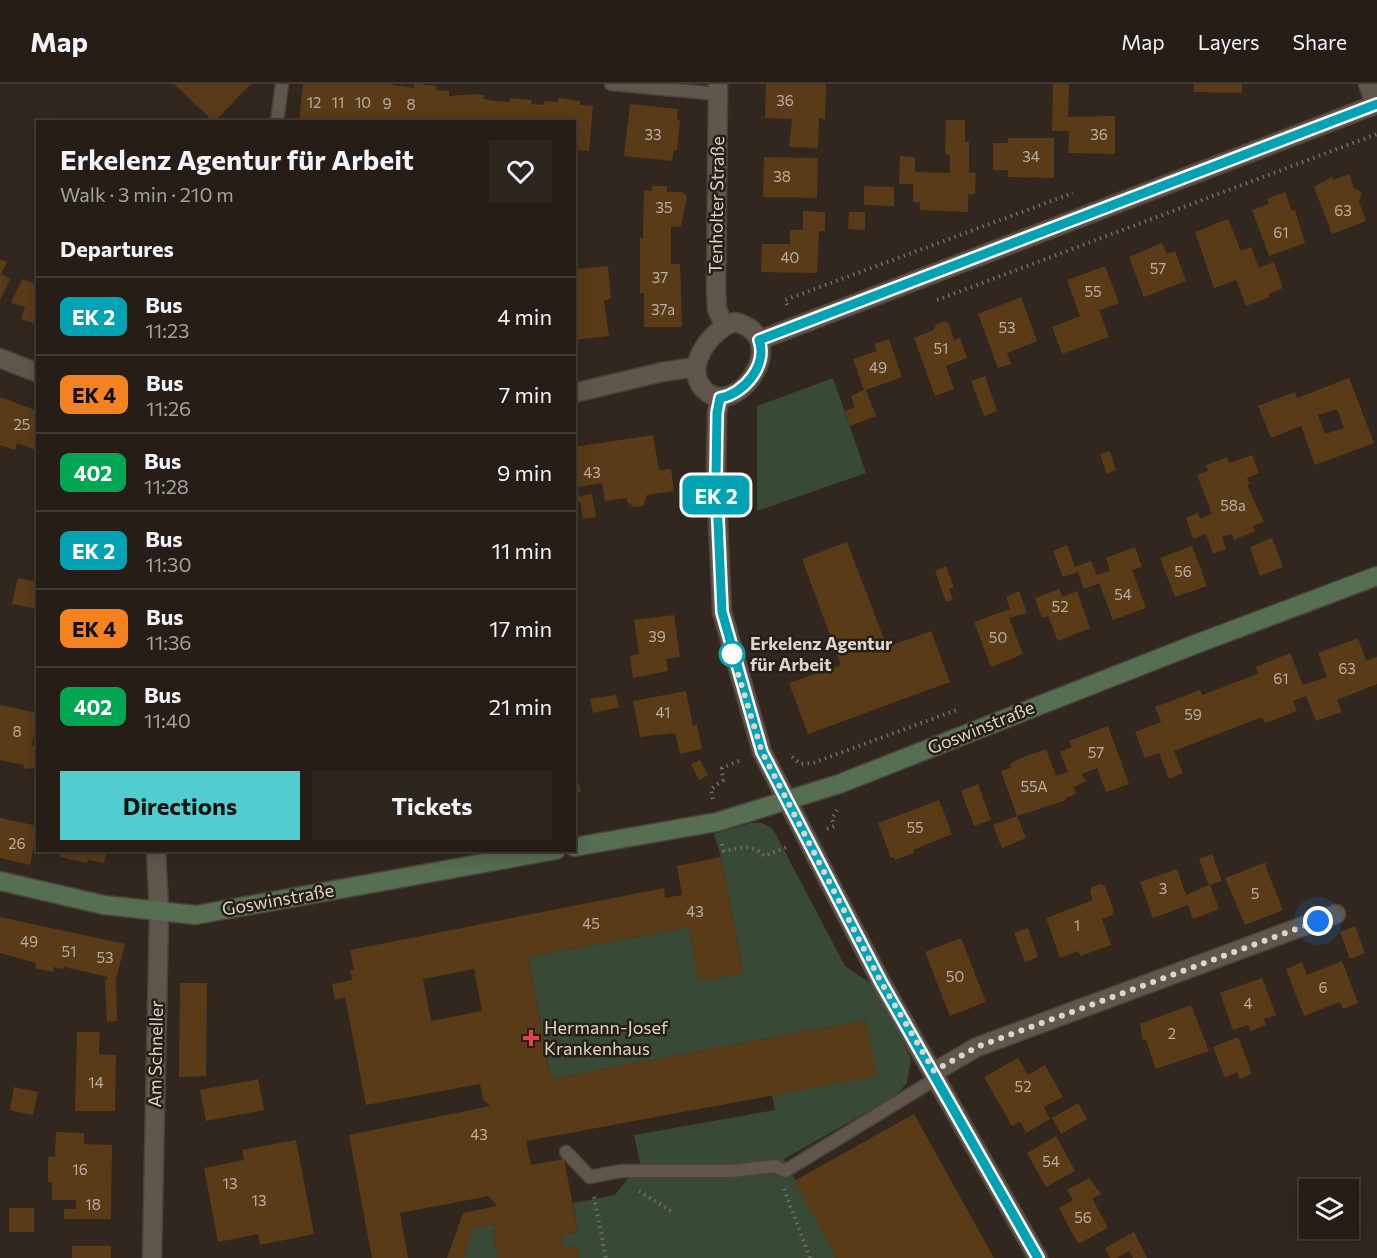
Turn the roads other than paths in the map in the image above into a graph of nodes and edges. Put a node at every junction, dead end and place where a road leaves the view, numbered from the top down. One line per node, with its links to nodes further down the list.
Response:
1 (282, 84): 6 (lane)
2 (611, 84): 4 (lane)
3 (1368, 84): 5 (street)
4 (718, 89): 7 (street, Tenholter Straße)
5 (1376, 104): 8 (street)
6 (277, 120)
7 (724, 325): 8 (street); 10 (street)
8 (759, 340): 13 (street)
9 (0, 358): 11 (street)
10 (696, 368): 12 (street); 13 (street)
11 (36, 372)
12 (576, 393)
13 (720, 398): 15 (street)
14 (1377, 576): 15 (main road, Goswinstraße)
15 (788, 801): 16 (main road, Goswinstraße); 22 (street)
16 (576, 847)
17 (156, 852): 20 (street, Am Schneller)
18 (545, 852): 20 (main road, Goswinstraße)
19 (0, 881): 20 (main road, Goswinstraße)
20 (159, 912): 24 (street, Am Schneller)
21 (1336, 914): 22 (street)
22 (936, 1075): 23 (lane); 25 (street)
23 (566, 1152)
24 (152, 1258)
25 (1038, 1258)

